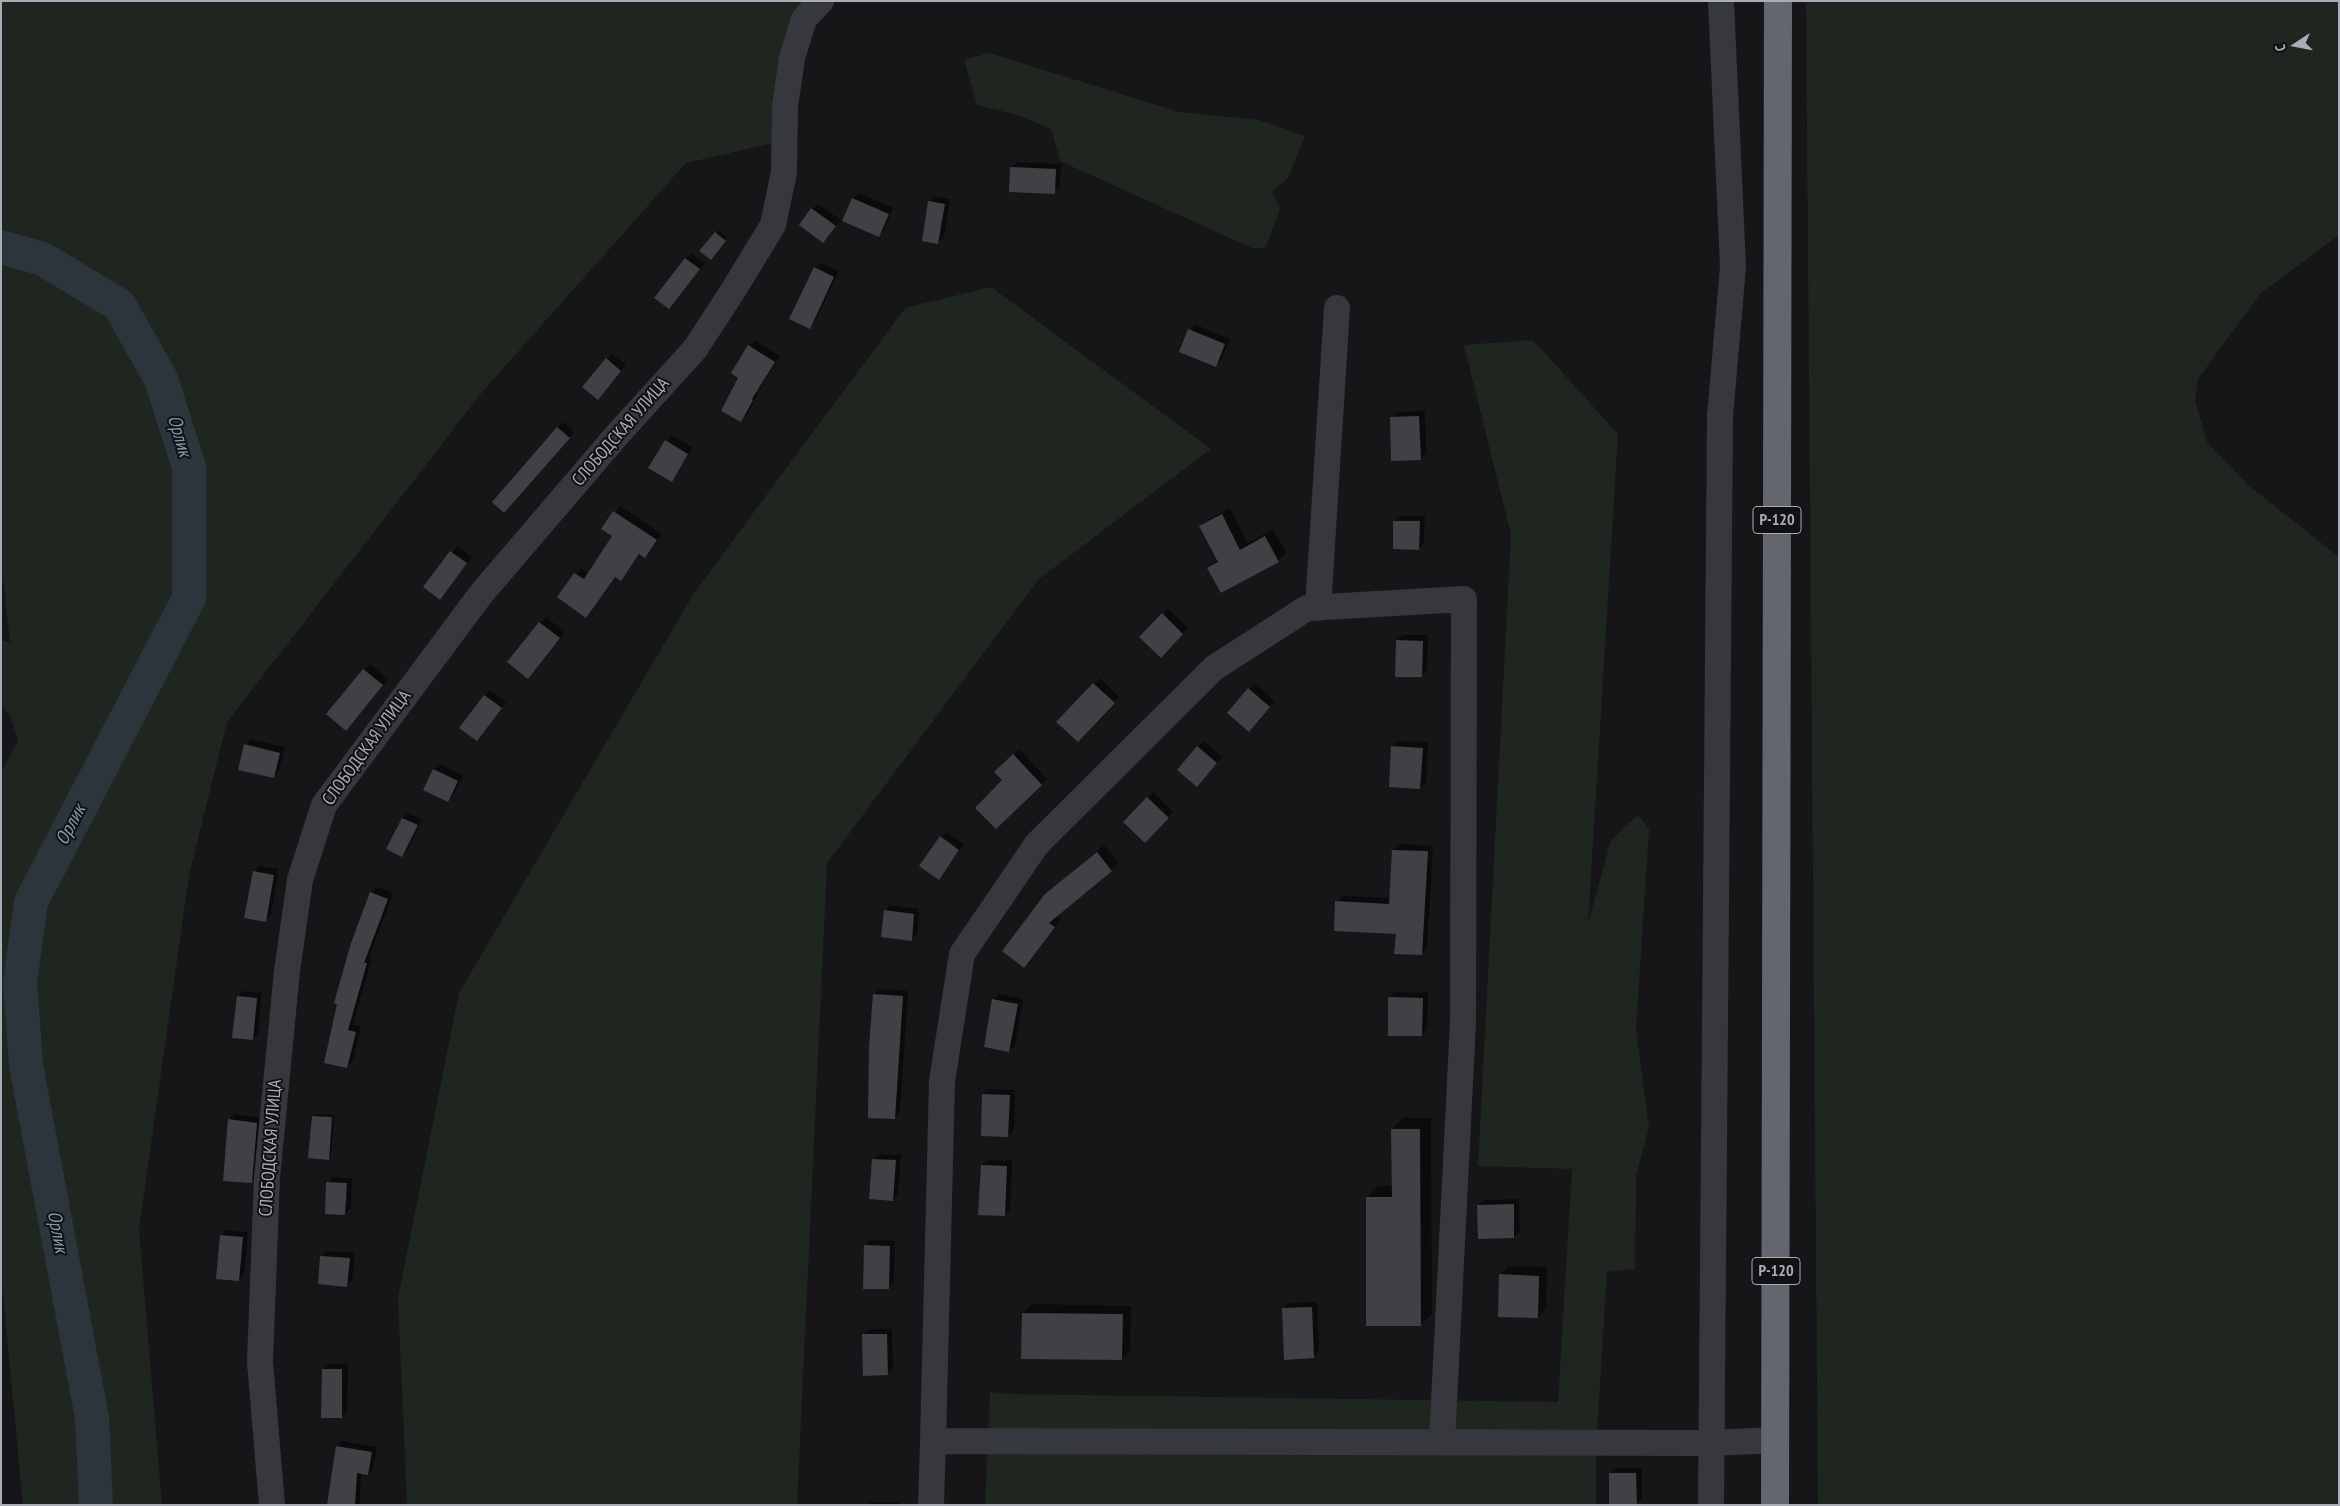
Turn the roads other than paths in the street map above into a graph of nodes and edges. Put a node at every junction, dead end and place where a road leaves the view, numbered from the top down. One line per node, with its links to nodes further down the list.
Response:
1 (821, 1): 10 (street, СЛОБОДСКАЯ УЛИЦА)
2 (1721, 1): 9 (street)
3 (1778, 1): 6 (highway, Р-120)
4 (1337, 308): 5 (street)
5 (1318, 608): 7 (street); 8 (street)
6 (1776, 1440): 9 (street); 13 (highway, Р-120)
7 (933, 1441): 8 (street); 11 (street)
8 (1442, 1442): 9 (street)
9 (1711, 1443): 12 (street)
10 (272, 1505)
11 (931, 1505)
12 (1711, 1505)
13 (1775, 1505)

